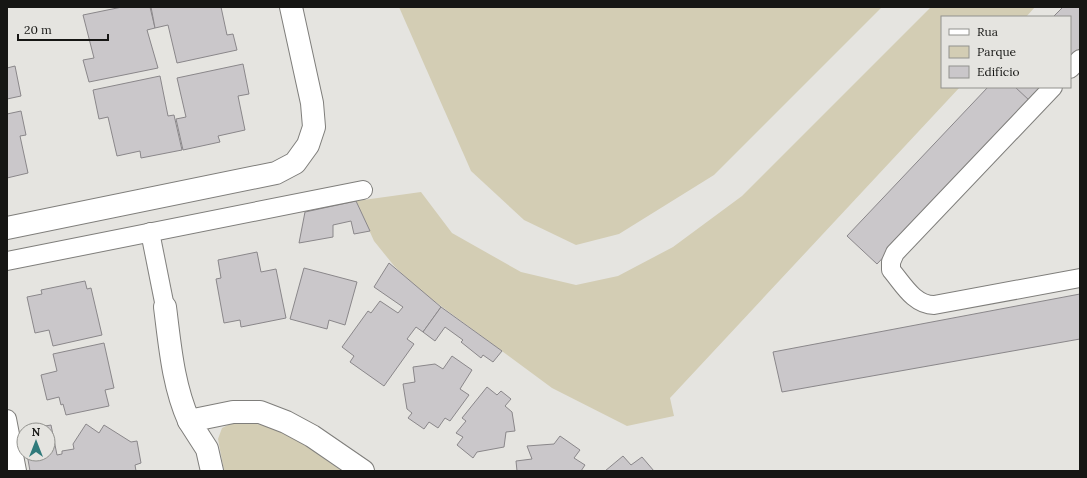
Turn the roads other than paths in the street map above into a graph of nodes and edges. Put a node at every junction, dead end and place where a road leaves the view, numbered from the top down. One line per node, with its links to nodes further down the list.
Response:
1 (291, 7): 6 (street)
2 (1080, 59): 3 (lane)
3 (1071, 68)
4 (1052, 88): 9 (lane)
5 (363, 190): 7 (lane)
6 (7, 228)
7 (150, 232): 8 (lane); 10 (lane)
8 (7, 261)
9 (1080, 278)
10 (165, 307): 12 (street)
11 (7, 419): 13 (lane)
12 (189, 421): 14 (street); 15 (street)
13 (17, 471)
14 (212, 471)
15 (363, 471)

